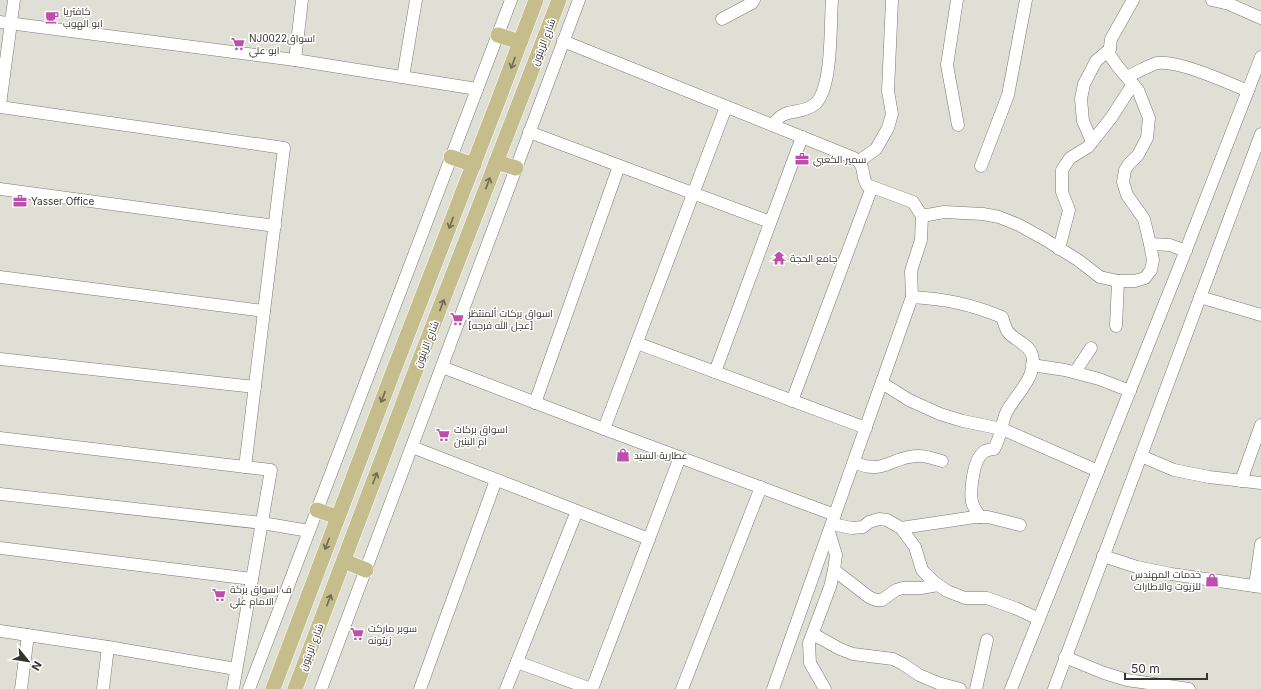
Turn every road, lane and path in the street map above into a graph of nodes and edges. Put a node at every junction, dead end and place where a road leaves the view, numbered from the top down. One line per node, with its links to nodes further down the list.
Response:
1 (14, 0): 17 (street)
2 (302, 0): 23 (street)
3 (416, 0): 24 (street)
4 (511, 0): 18 (street)
5 (536, 0): 20 (main road, شارع الزيتون)
6 (559, 0): 38 (main road, شارع الزيتون)
7 (579, 0): 19 (street)
8 (754, 0): 16 (street)
9 (832, 0): 30 (street)
10 (892, 0): 37 (street)
11 (957, 0): 31 (street)
12 (1026, 0): 41 (street)
13 (1133, 0): 21 (street)
14 (1212, 0): 15 (street)
15 (1261, 18)
16 (722, 19)
17 (6, 22): 23 (street); 28 (street)
18 (498, 35): 20 (main road); 26 (street)
19 (563, 41): 29 (street); 32 (street)
20 (520, 42): 39 (main road, شارع الزيتون, one-way to 39)
21 (1110, 49): 25 (street); 35 (street)
22 (1261, 56): 27 (street)
23 (295, 60): 24 (street)
24 (403, 77): 26 (street)
25 (1130, 81): 27 (street); 35 (street); 49 (street)
26 (477, 89): 36 (street)
27 (1248, 91): 51 (street)
28 (0, 106): 48 (street)
29 (726, 107): 30 (street); 45 (street)
30 (772, 125): 34 (street)
31 (958, 125)
32 (530, 132): 40 (street); 42 (street)
33 (1261, 134): 55 (street)
34 (802, 137): 37 (street); 47 (street)
35 (1092, 142): 50 (street)
36 (451, 157): 39 (main road); 92 (street)
37 (860, 161): 43 (street)
38 (496, 162): 42 (main road); 60 (main road, شارع الزيتون, one-way to 38)
39 (474, 165): 58 (main road, شارع الزيتون, one-way to 58)
40 (619, 166): 45 (street); 74 (street)
41 (981, 166)
42 (516, 168): 65 (street)
43 (872, 187): 46 (street); 73 (street)
44 (0, 189): 48 (street)
45 (693, 194): 47 (street); 61 (street)
46 (922, 216): 50 (street); 54 (street)
47 (770, 222): 67 (street)
48 (275, 226): 56 (street)
49 (1150, 244): 51 (street); 53 (street)
50 (1059, 248): 53 (street)
51 (1186, 251): 72 (street)
52 (0, 277): 56 (street)
53 (1118, 281): 59 (street)
54 (912, 297): 64 (street); 70 (street)
55 (1200, 297): 57 (street); 81 (street)
56 (264, 311): 71 (street)
57 (1261, 315)
58 (411, 326): 60 (main road); 66 (main road, شارع الزيتون)
59 (1116, 326)
60 (431, 334): 69 (main road, شارع الزيتون)
61 (637, 343): 67 (street); 77 (street)
62 (1092, 348): 68 (street)
63 (0, 359): 71 (street)
64 (1032, 365): 68 (street); 78 (street)
65 (442, 367): 74 (street); 80 (street)
66 (393, 372): 69 (main road); 95 (main road, شارع الزيتون, one-way to 95)
67 (715, 372): 73 (street)
68 (1075, 372): 72 (street)
69 (413, 377): 105 (main road, شارع الزيتون, one-way to 69)
70 (882, 383): 76 (street); 78 (street)
71 (255, 387): 85 (street)
72 (1130, 390): 86 (street)
73 (792, 401): 76 (street)
74 (535, 403): 77 (street)
75 (1261, 425): 88 (street)
76 (866, 428): 84 (street)
77 (604, 429): 82 (street)
78 (1002, 429): 86 (street); 94 (street)
79 (0, 438): 85 (street)
80 (412, 447): 87 (street); 106 (street)
81 (1140, 456): 88 (street); 104 (street)
82 (680, 457): 90 (street); 101 (street)
83 (942, 461): 84 (street)
84 (854, 462): 97 (street)
85 (245, 467): 96 (street)
86 (1098, 471): 111 (street)
87 (496, 480): 93 (street); 128 (street)
88 (1241, 481): 89 (street)
89 (1261, 484)
90 (761, 487): 97 (street); 131 (street)
91 (0, 494): 96 (street)
92 (317, 510): 95 (main road); 100 (street)
93 (576, 511): 101 (street); 118 (street)
94 (980, 517): 98 (street); 99 (street)
95 (337, 518): 126 (main road, شارع الزيتون, one-way to 126)
96 (262, 523): 100 (street); 108 (street)
97 (832, 524): 99 (street); 107 (street); 132 (street)
98 (1020, 525)
99 (901, 528): 109 (street)
100 (309, 531): 125 (street)
101 (649, 539): 130 (street)
102 (1261, 544): 110 (street)
103 (0, 548): 108 (street)
104 (1103, 556): 110 (street); 117 (street)
105 (344, 561): 106 (main road); 127 (main road, شارع الزيتون, one-way to 105)
106 (366, 570): 121 (street)
107 (834, 570): 109 (street); 113 (street)
108 (252, 579): 119 (street)
109 (938, 585): 111 (street)
110 (1258, 587)
111 (1039, 619): 136 (street)
112 (0, 631): 114 (street)
113 (813, 634): 133 (street); 134 (street)
114 (28, 635): 116 (street); 122 (street)
115 (987, 640): 135 (street)
116 (108, 647): 119 (street); 123 (street)
117 (1065, 657): 120 (street); 137 (street)
118 (517, 662): 129 (street); 130 (street)
119 (236, 669): 124 (street)
120 (1158, 687): 138 (street)
121 (323, 688)
122 (21, 689)
123 (103, 689)
124 (233, 689)
125 (249, 689)
126 (273, 689)
127 (295, 689)
128 (420, 689)
129 (506, 689)
130 (591, 689)
131 (682, 689)
132 (773, 689)
133 (824, 689)
134 (960, 689)
135 (976, 689)
136 (1011, 689)
137 (1054, 689)
138 (1189, 689)

